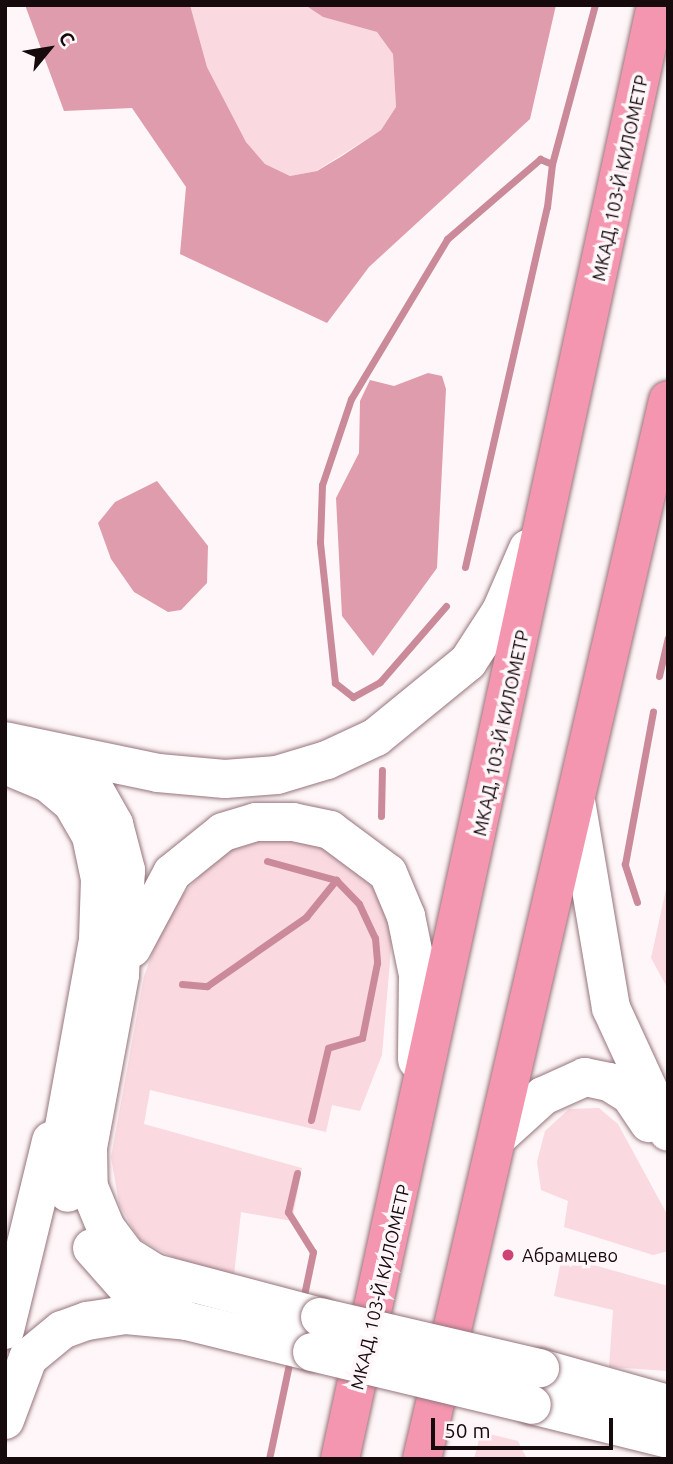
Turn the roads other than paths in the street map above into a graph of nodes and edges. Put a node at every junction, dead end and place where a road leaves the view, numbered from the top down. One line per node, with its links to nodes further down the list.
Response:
1 (656, 5): 2 (highway, МКАД, 103-Й КИЛОМЕТР)
2 (581, 365): 4 (main road); 10 (highway, МКАД, 103-Й КИЛОМЕТР)
3 (668, 400): 5 (highway)
4 (14, 751): 6 (main road)
5 (576, 801): 7 (main road); 8 (highway)
6 (104, 982): 10 (main road); 11 (main road); 12 (main road); 13 (main road)
7 (668, 1132)
8 (498, 1137): 9 (main road); 16 (highway)
9 (668, 1158)
10 (385, 1270): 17 (highway, МКАД, 103-Й КИЛОМЕТР)
11 (187, 1321): 13 (main road); 15 (main road)
12 (5, 1330)
13 (316, 1334): 14 (main road, bridge); 14 (main road, bridge)
14 (658, 1415)
15 (5, 1420)
16 (424, 1453)
17 (340, 1459)

